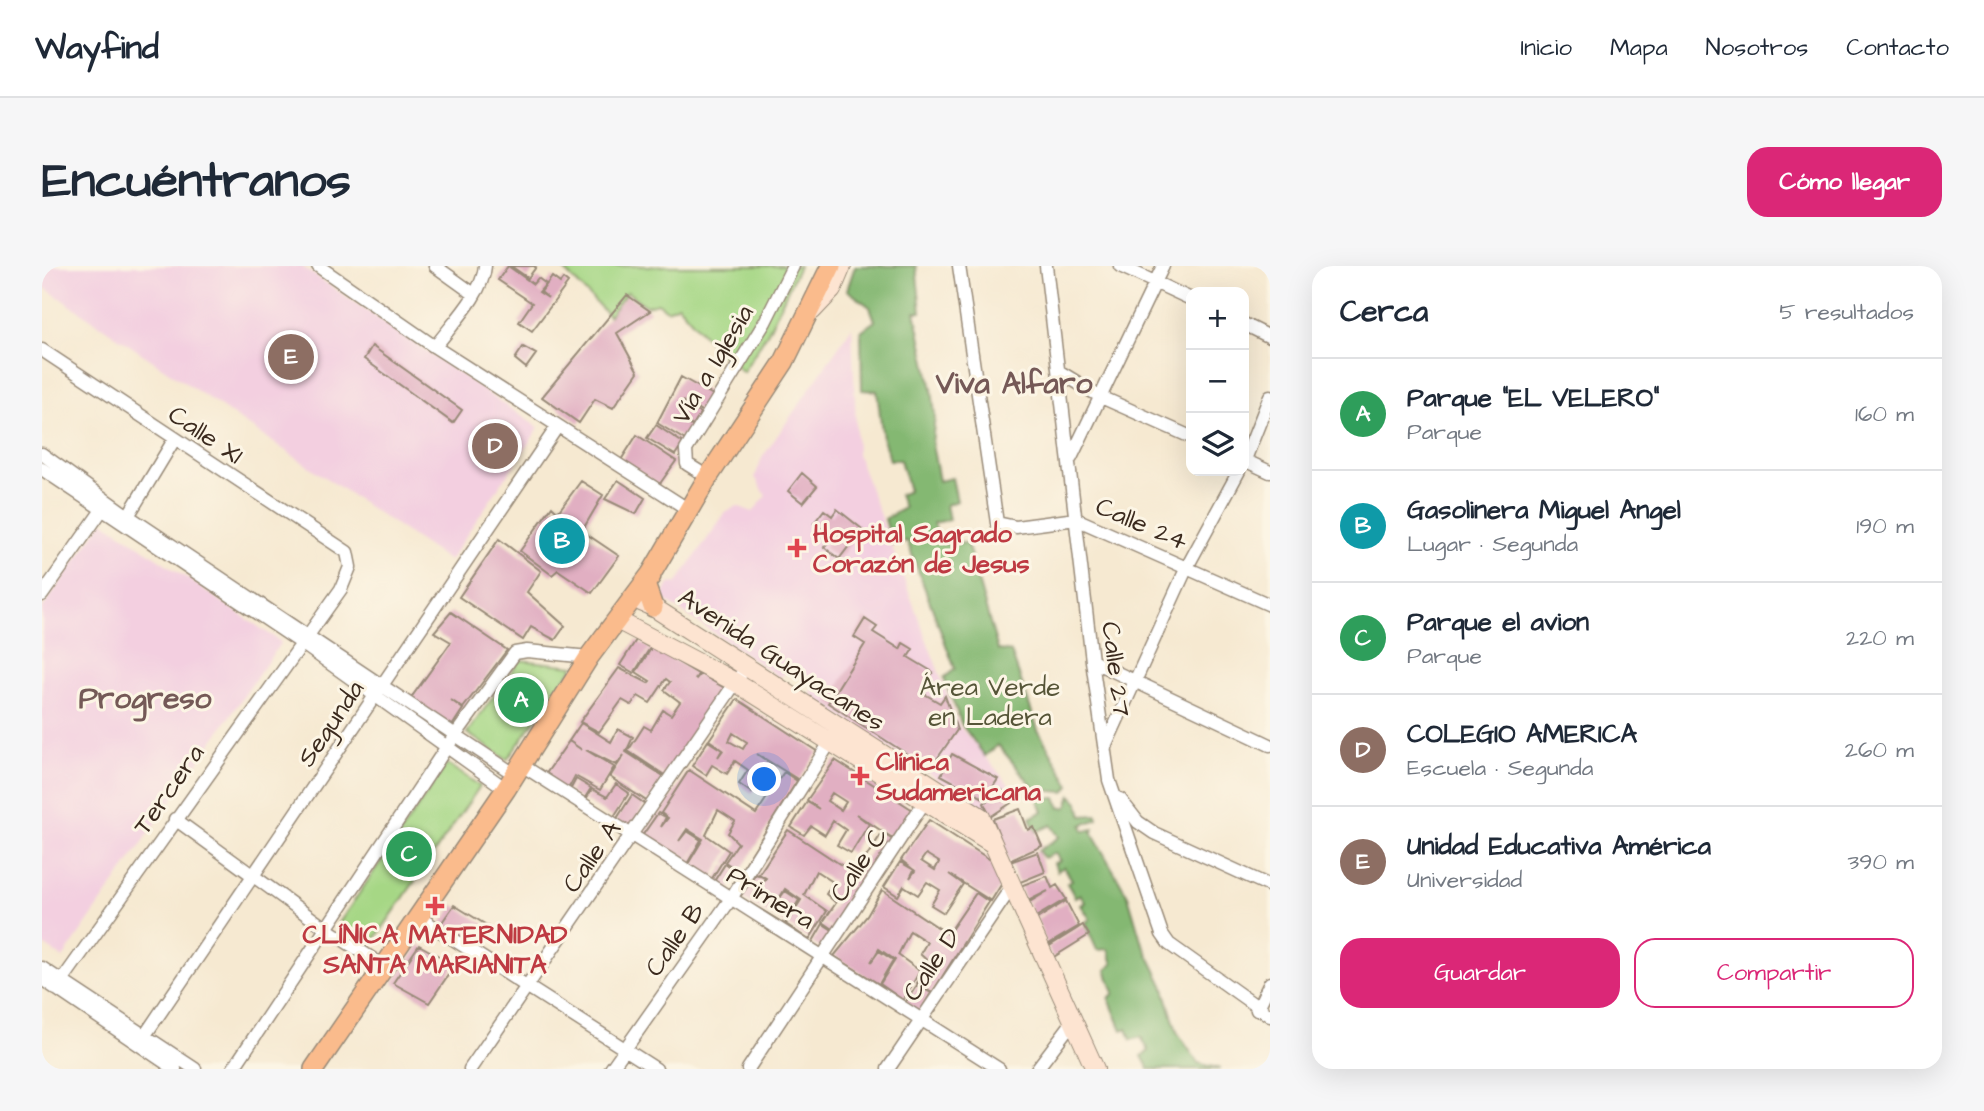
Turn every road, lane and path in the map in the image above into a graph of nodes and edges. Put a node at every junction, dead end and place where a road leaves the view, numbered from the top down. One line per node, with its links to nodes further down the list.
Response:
1 (318, 266): 18 (street)
2 (435, 266): 13 (street)
3 (485, 266): 13 (street)
4 (793, 266): 33 (street, Vía a Iglesia)
5 (821, 266): 15 (street)
6 (831, 266): 15 (main road)
7 (842, 266): 15 (street)
8 (958, 266): 37 (street, Calle 24)
9 (1046, 266): 20 (street, Calle 27)
10 (1120, 266): 12 (street)
11 (1163, 266): 12 (street)
12 (1156, 283): 14 (street); 22 (street)
13 (474, 294): 18 (street)
14 (1186, 297)
15 (812, 307): 33 (main road)
16 (1249, 326): 17 (street)
17 (1270, 337)
18 (435, 347): 23 (street)
19 (42, 350): 25 (street, Calle X1)
20 (1060, 372): 22 (street); 28 (street, Calle 27)
21 (1270, 396): 26 (street)
22 (1101, 397): 24 (street); 28 (street)
23 (557, 427): 35 (street); 52 (street, Segunda)
24 (1186, 435)
25 (174, 439): 36 (street); 38 (street, Calle X1)
26 (1249, 448)
27 (42, 454): 34 (street)
28 (1070, 460): 37 (street, Calle 27)
29 (1249, 463): 31 (street)
30 (42, 469): 34 (street)
31 (1270, 472)
32 (1236, 476): 39 (street)
33 (708, 477): 35 (main road)
34 (105, 506): 36 (street); 41 (street); 46 (street)
35 (690, 510): 40 (main road)
36 (128, 516): 46 (street)
37 (1076, 519): 39 (street, Calle 24); 48 (street, Calle 27)
38 (347, 552): 46 (street, Tercera)
39 (1187, 566): 43 (street, Calle 24); 50 (street)
40 (652, 574): 42 (main road); 44 (main road)
41 (42, 595)
42 (633, 599): 44 (street, Avenida Guayacanes); 45 (main road)
43 (1270, 605)
44 (653, 607): 49 (street, Avenida Guayacanes)
45 (617, 620): 47 (main road); 51 (street, Avenida Guayacanes)
46 (303, 639): 52 (street); 61 (street, Tercera)
47 (589, 657): 54 (street); 58 (main road)
48 (1092, 661): 50 (street); 57 (street, Calle 27)
49 (746, 666): 51 (street, Calle A); 53 (street, Avenida Guayacanes)
50 (1133, 679): 55 (street); 57 (street)
51 (736, 682): 53 (street, Avenida Guayacanes); 62 (street, Calle A)
52 (379, 691): 54 (street); 56 (street); 63 (street, Segunda)
53 (835, 734): 60 (street, Avenida Guayacanes); 66 (street, Calle B)
54 (455, 735): 56 (street); 58 (street)
55 (1270, 745)
56 (446, 748): 58 (street); 68 (street)
57 (1104, 750): 59 (street, Calle 27)
58 (513, 776): 62 (street, Primera); 67 (main road)
59 (1109, 780): 65 (street); 76 (street, Calle 27)
60 (930, 794): 64 (street, Avenida Guayacanes); 69 (street, Calle C)
61 (175, 819): 63 (street); 74 (street, Tercera)
62 (632, 837): 66 (street, Primera); 75 (street, Calle A)
63 (256, 875): 68 (street); 80 (street, Segunda)
64 (1013, 886): 78 (street, Calle D); 79 (street, Avenida Guayacanes)
65 (1270, 886)
66 (730, 900): 69 (street, Primera); 81 (street, Calle B)
67 (417, 916): 70 (main road); 75 (street)
68 (325, 928): 70 (street); 85 (street)
69 (825, 956): 78 (street, Primera); 89 (street, Calle C)
70 (385, 967): 82 (main road)
71 (42, 968): 74 (street)
72 (42, 979): 74 (street)
73 (1270, 984): 76 (street)
74 (59, 985): 80 (street)
75 (526, 987): 81 (street); 86 (street, Calle A)
76 (1257, 1010): 77 (street, Calle 27)
77 (1270, 1016)
78 (922, 1018): 90 (street, Calle D); 91 (street, Primera)
79 (1074, 1020): 92 (street); 93 (street, Avenida Guayacanes)
80 (142, 1041): 83 (street); 84 (street)
81 (624, 1050): 87 (street, Calle B); 88 (street)
82 (317, 1068)
83 (176, 1069)
84 (195, 1069)
85 (233, 1069)
86 (470, 1069)
87 (611, 1069)
88 (656, 1069)
89 (748, 1069)
90 (888, 1069)
91 (999, 1069)
92 (1037, 1069)
93 (1095, 1069)

